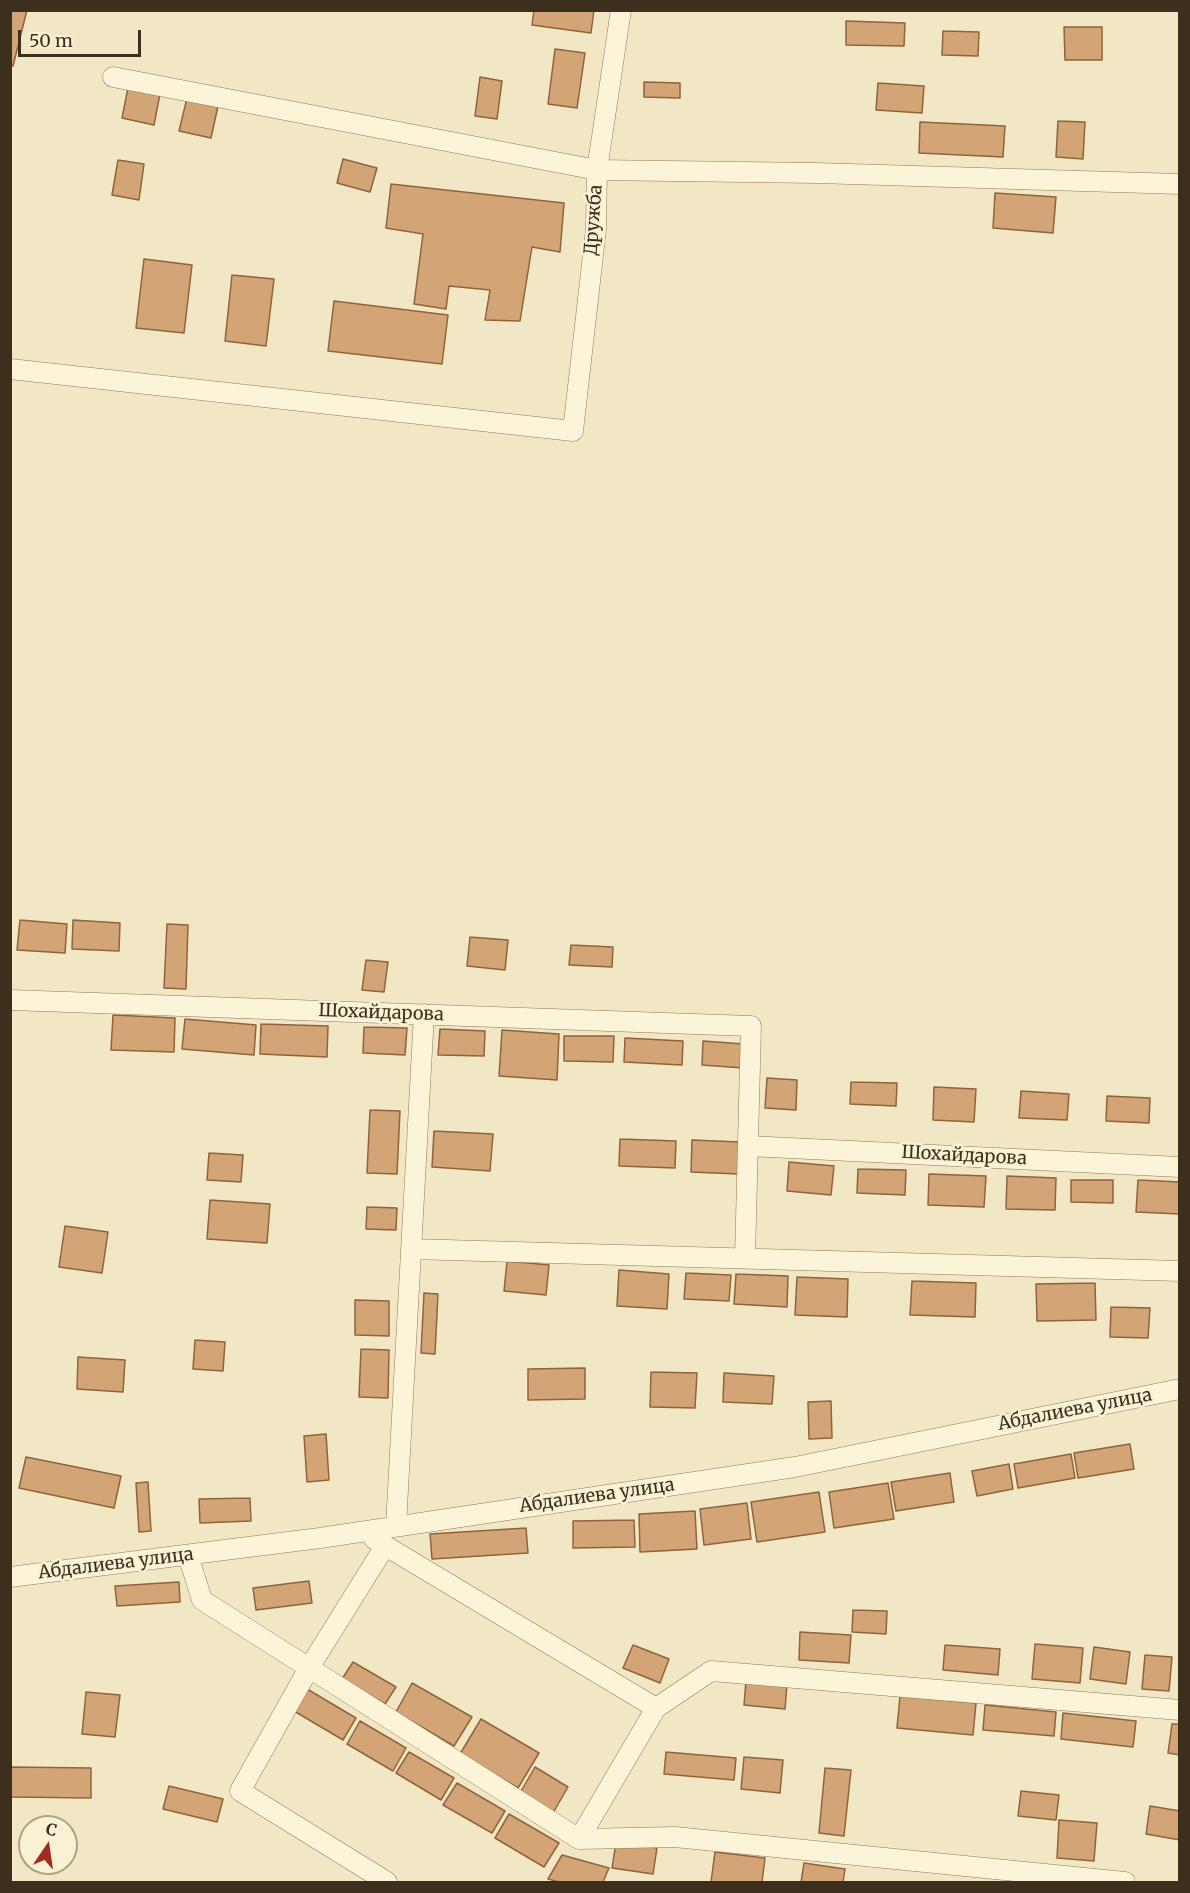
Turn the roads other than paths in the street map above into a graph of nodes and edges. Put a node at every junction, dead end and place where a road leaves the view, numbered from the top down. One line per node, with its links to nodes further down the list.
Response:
1 (621, 10): 3 (street, Дружба)
2 (113, 77): 3 (street)
3 (597, 170): 4 (street); 5 (street, Дружба)
4 (1179, 184)
5 (10, 369)
6 (10, 1000): 7 (street, Шохайдарова)
7 (424, 1014): 8 (street, Шохайдарова); 10 (street)
8 (748, 1146): 9 (street, Шохайдарова); 11 (street)
9 (1179, 1167)
10 (411, 1249): 11 (street); 14 (street)
11 (745, 1258): 12 (street)
12 (1179, 1271)
13 (1179, 1389): 14 (street, Абдалиева улица)
14 (396, 1526): 15 (street, Абдалиева улица)
15 (361, 1531): 16 (street); 17 (street, Абдалиева улица)
16 (385, 1545): 19 (street); 20 (street)
17 (188, 1555): 18 (street, Абдалиева улица); 19 (street)
18 (10, 1577)
19 (309, 1668): 22 (street); 23 (street)
20 (656, 1708): 21 (street); 22 (street)
21 (1179, 1710)
22 (579, 1839): 24 (street)
23 (387, 1882)
24 (1125, 1882)

